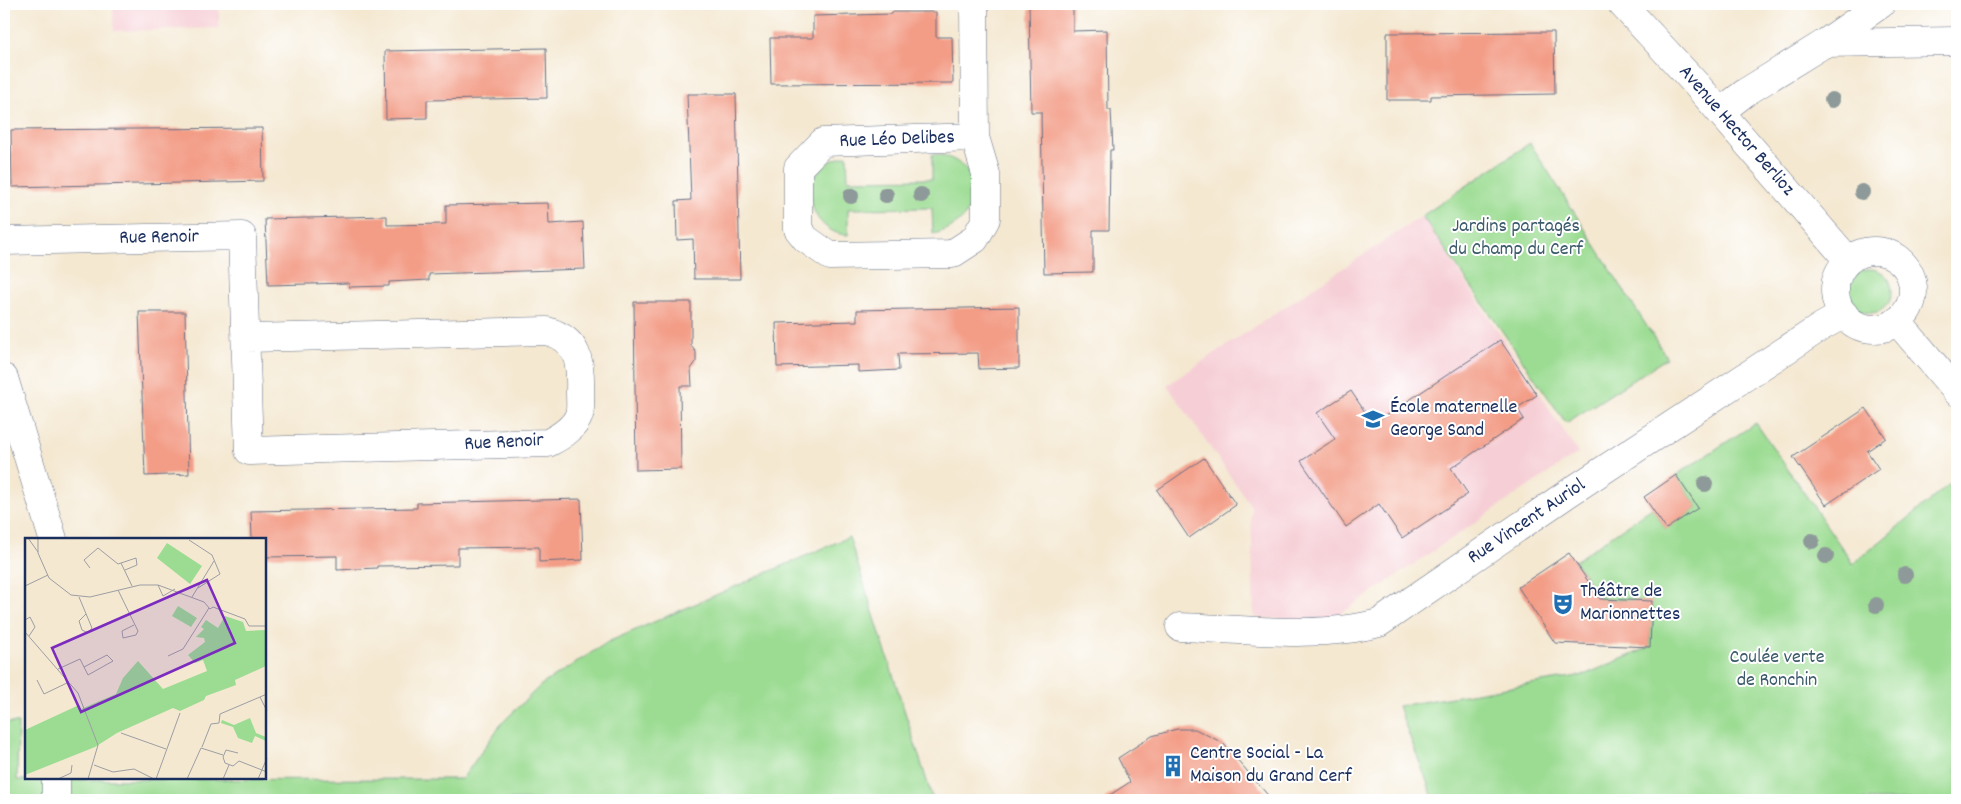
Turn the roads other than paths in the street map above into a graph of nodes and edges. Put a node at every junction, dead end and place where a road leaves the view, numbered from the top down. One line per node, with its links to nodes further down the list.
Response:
1 (974, 4): 7 (street, Rue Léo Delibes)
2 (1622, 4): 6 (street, Avenue Hector Berlioz)
3 (1881, 4): 5 (street)
4 (1957, 41): 5 (street)
5 (1825, 43): 6 (street)
6 (1720, 112): 9 (street, Avenue Hector Berlioz)
7 (975, 138): 7 (street, Rue Léo Delibes)
8 (4, 241): 12 (street, Rue Renoir)
9 (1848, 260): 10 (street); 11 (street)
10 (1844, 314): 11 (street); 17 (street, Rue Vincent Auriol)
11 (1898, 321): 14 (street)
12 (246, 338): 12 (street, Rue Renoir)
13 (4, 378): 15 (street)
14 (1957, 392)
15 (13, 439): 16 (street)
16 (53, 538)
17 (1180, 627)
18 (56, 779): 19 (street)
19 (56, 800)

